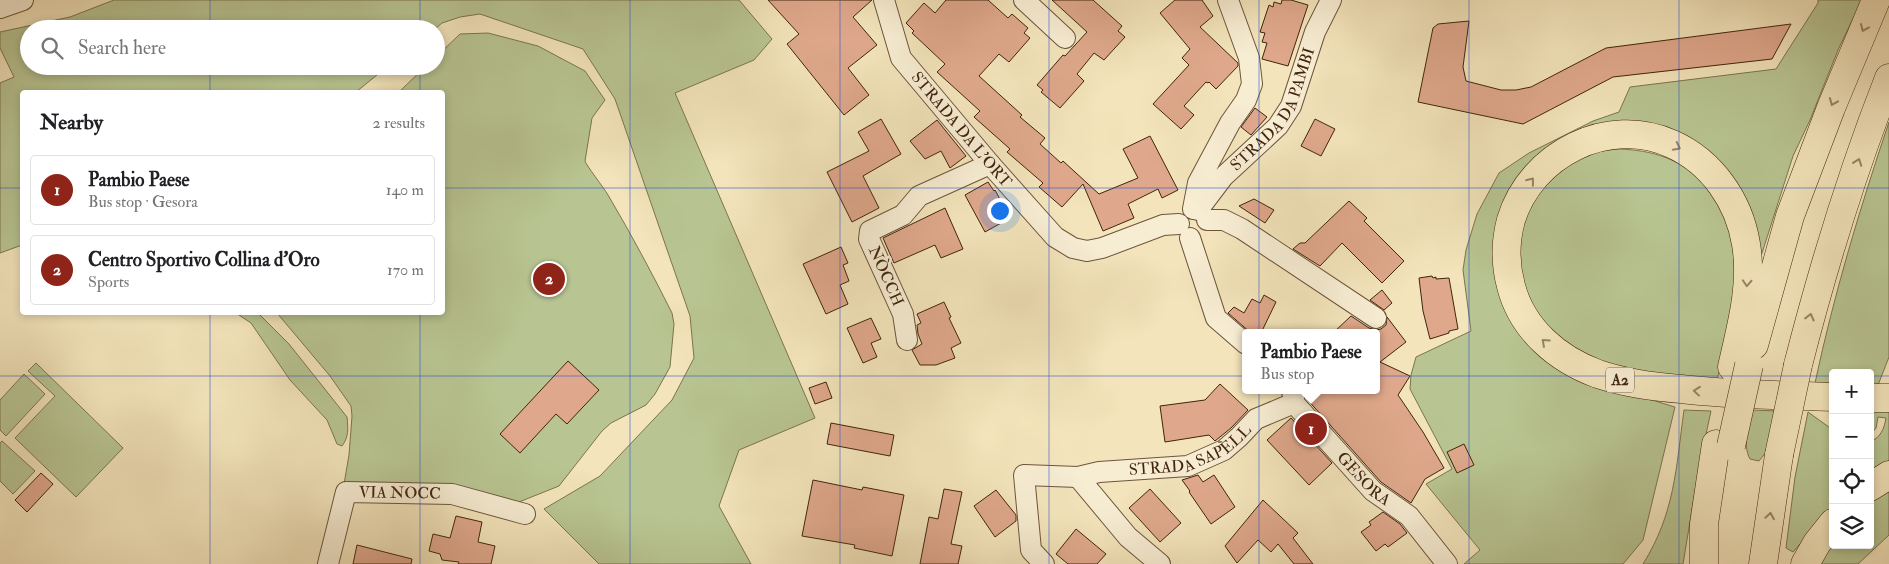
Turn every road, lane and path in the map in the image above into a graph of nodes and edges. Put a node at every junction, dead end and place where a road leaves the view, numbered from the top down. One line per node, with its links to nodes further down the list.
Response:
1 (22, 0): 7 (street)
2 (884, 0): 10 (street, STRADA DA L'ORT)
3 (1024, 0): 8 (street)
4 (1228, 0): 11 (street)
5 (1331, 0): 11 (street, STRADA DA PAMBI)
6 (1876, 0): 16 (highway, A2, one-way to 16)
7 (0, 8)
8 (1065, 38)
9 (1889, 78): 33 (highway, one-way to 9, bridge)
10 (990, 164): 12 (street, STRADA DA L'ORT); 14 (street, NÒCCH)
11 (1200, 213): 12 (street); 12 (street); 13 (street)
12 (1184, 231): 15 (street)
13 (1376, 318)
14 (907, 340)
15 (1242, 341)
16 (1741, 366): 18 (highway, A2, one-way to 16); 21 (highway, A2)
17 (1292, 397): 23 (street, STRADA SAPÈLL); 30 (street, GESORA)
18 (1829, 397)
19 (1874, 398): 20 (highway)
20 (1889, 398)
21 (1723, 445): 31 (highway, A2); 32 (highway, A2)
22 (1889, 475): 24 (highway)
23 (1078, 477): 28 (street, STRADA SAPÈLL); 29 (street)
24 (1874, 484)
25 (525, 514): 27 (street, VIA NOCC)
26 (1829, 528): 34 (highway)
27 (328, 564)
28 (1044, 564)
29 (1160, 564)
30 (1447, 564)
31 (1704, 564)
32 (1712, 564)
33 (1763, 564)
34 (1805, 564)

